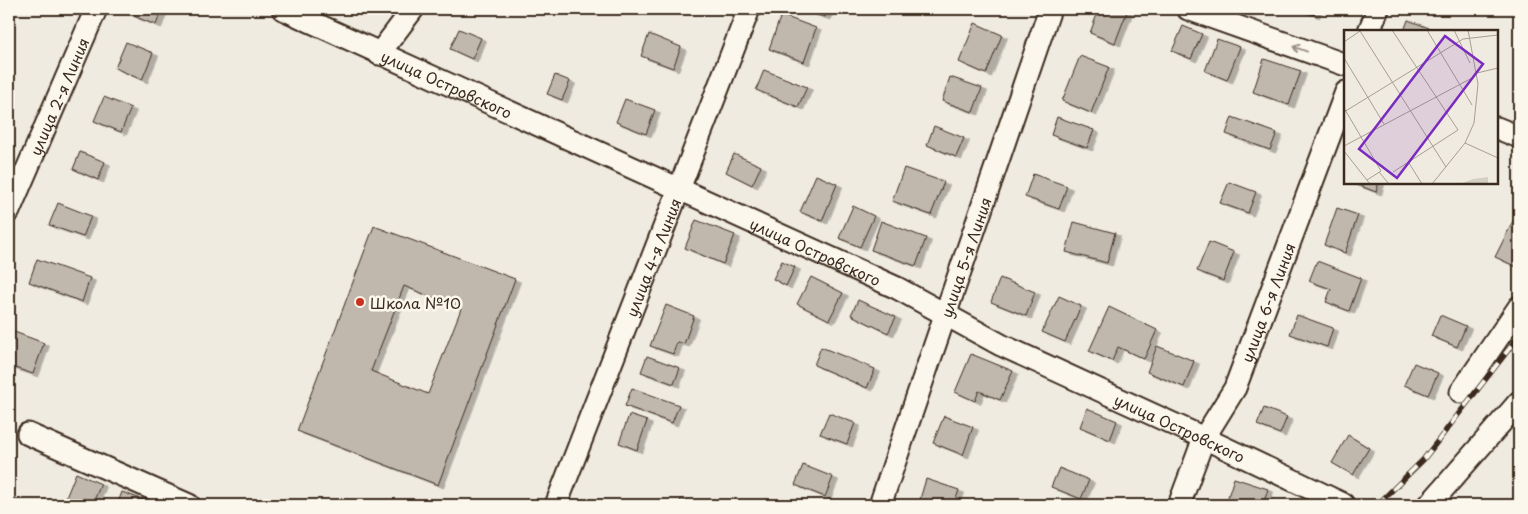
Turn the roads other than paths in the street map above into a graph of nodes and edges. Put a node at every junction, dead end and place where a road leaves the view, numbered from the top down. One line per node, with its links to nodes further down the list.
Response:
1 (96, 9): 15 (street, улица 2-я Линия)
2 (283, 9): 9 (street, улица Островского)
3 (413, 9): 9 (street)
4 (749, 9): 14 (street, улица 4-я Линия)
5 (1050, 9): 17 (street, улица 5-я Линия)
6 (1188, 9): 10 (street, one-way to 6)
7 (1378, 9): 8 (street)
8 (1369, 30)
9 (379, 54): 14 (street, улица Островского)
10 (1344, 64)
11 (1344, 97): 21 (street, улица 6-я Линия)
12 (1498, 128): 13 (street)
13 (1519, 138)
14 (678, 189): 17 (street, улица Островского); 24 (street, улица 4-я Линия)
15 (9, 211)
16 (1519, 307): 18 (street)
17 (946, 315): 21 (street, улица Островского); 25 (street, улица 5-я Линия)
18 (1461, 392)
19 (1519, 402): 27 (street)
20 (28, 434): 23 (street)
21 (1204, 438): 22 (street, улица Островского); 26 (street, улица 6-я Линия)
22 (1344, 504)
23 (189, 505)
24 (556, 505)
25 (880, 505)
26 (1179, 505)
27 (1429, 505)

